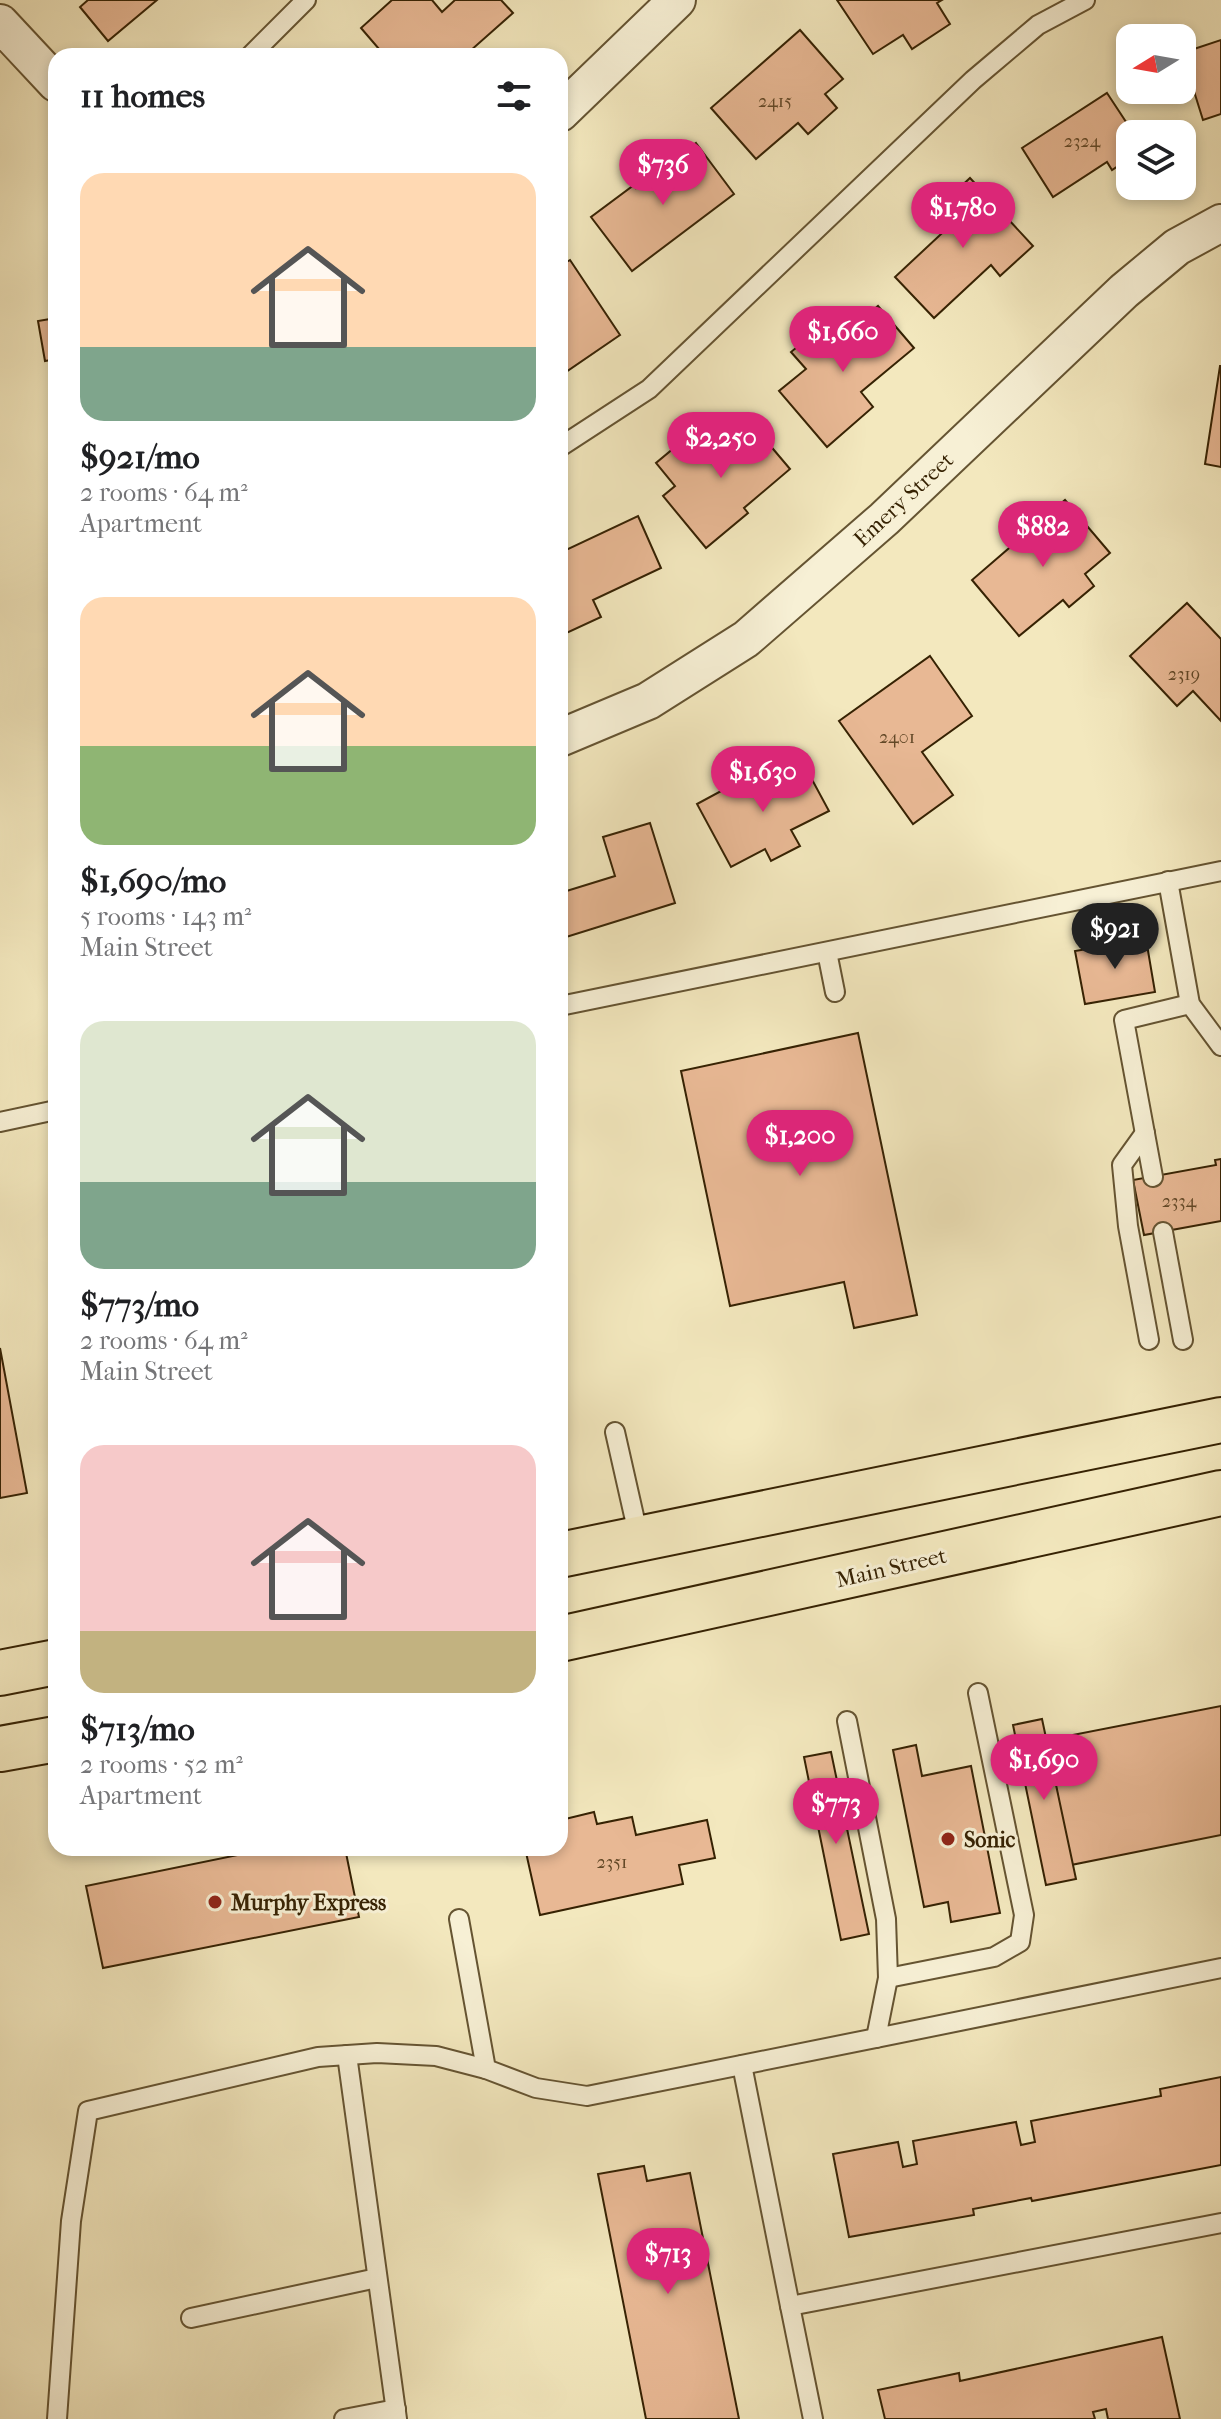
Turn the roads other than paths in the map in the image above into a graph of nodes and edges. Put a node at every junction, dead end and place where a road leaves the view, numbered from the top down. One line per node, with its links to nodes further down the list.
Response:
1 (306, 0): 5 (lane)
2 (677, 0): 7 (street)
3 (1085, 0): 9 (lane)
4 (0, 23): 6 (street)
5 (258, 48)
6 (48, 74)
7 (568, 105)
8 (1221, 223): 10 (street, Emery Street)
9 (568, 442)
10 (568, 735)
11 (1221, 871): 12 (lane)
12 (1168, 881): 13 (lane); 16 (lane)
13 (827, 952): 14 (lane); 15 (lane)
14 (835, 992)
15 (568, 1004)
16 (1190, 1004): 17 (lane); 20 (lane)
17 (1221, 1046)
18 (48, 1112): 19 (lane)
19 (0, 1122)
20 (1145, 1133): 21 (lane); 23 (lane)
21 (1153, 1177)
22 (1163, 1232): 24 (lane)
23 (1149, 1340)
24 (1183, 1340)
25 (1221, 1420): 28 (highway)
26 (615, 1432): 28 (lane)
27 (1221, 1493): 30 (highway, Main Street)
28 (639, 1538): 29 (highway)
29 (568, 1553)
30 (568, 1637)
31 (48, 1664): 32 (highway)
32 (0, 1673)
33 (978, 1693): 39 (lane)
34 (847, 1721): 39 (lane)
35 (48, 1740): 36 (highway)
36 (0, 1749)
37 (459, 1919): 43 (lane)
38 (1221, 1968): 40 (lane)
39 (888, 1978): 40 (lane)
40 (876, 2038): 42 (lane)
41 (347, 2055): 43 (lane); 45 (lane); 49 (lane)
42 (742, 2065): 43 (lane); 46 (lane)
43 (486, 2069)
44 (1221, 2223): 46 (lane)
45 (377, 2278): 47 (lane); 48 (lane)
46 (790, 2306): 51 (lane)
47 (191, 2318)
48 (396, 2414): 50 (lane)
49 (57, 2419)
50 (344, 2419)
51 (813, 2419)

